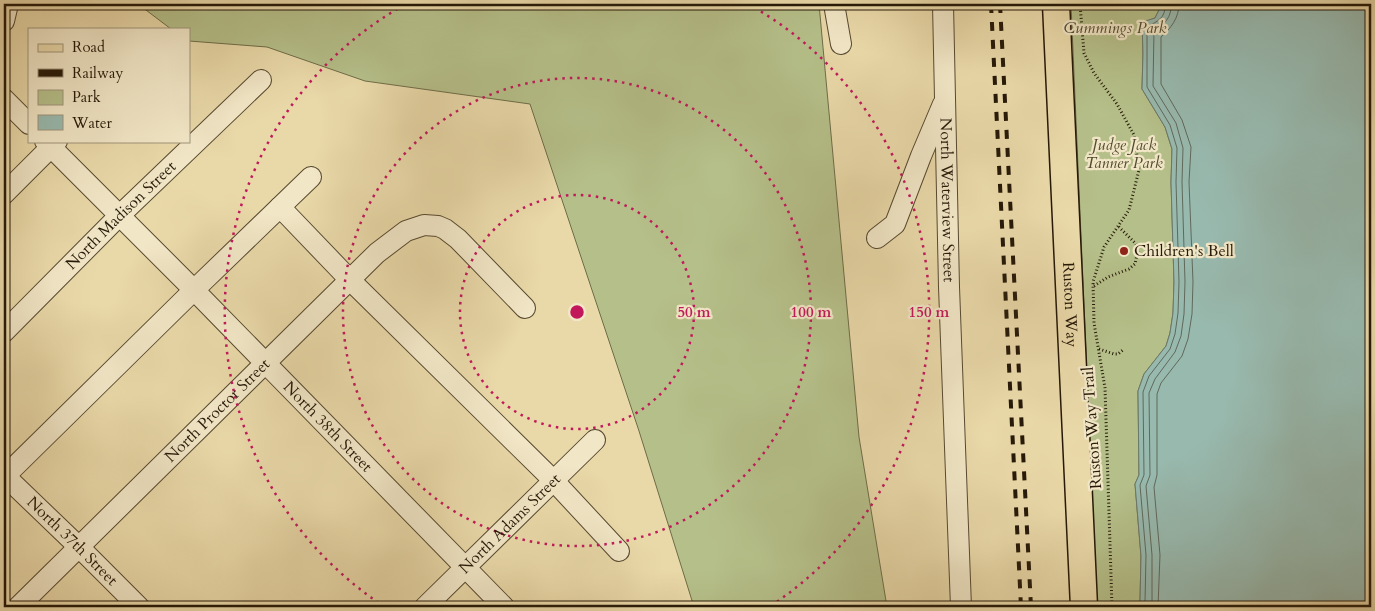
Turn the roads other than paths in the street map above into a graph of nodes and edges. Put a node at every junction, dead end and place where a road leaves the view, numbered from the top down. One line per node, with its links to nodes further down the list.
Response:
1 (8, 4): 5 (street)
2 (834, 4): 6 (street)
3 (943, 4): 8 (street, North Waterview Street)
4 (1056, 4): 33 (main road, Ruston Way)
5 (4, 21)
6 (841, 44)
7 (261, 80): 15 (street, North Madison Street)
8 (945, 98): 16 (street); 32 (street, North Waterview Street)
9 (4, 99): 10 (street)
10 (28, 123)
11 (51, 143): 13 (street); 15 (street, North 38th Street)
12 (311, 177): 14 (street)
13 (4, 194)
14 (280, 207): 17 (street); 18 (street)
15 (119, 216): 18 (street, North 38th Street); 20 (street, North Madison Street)
16 (877, 238)
17 (350, 280): 19 (street, North Proctor Street); 21 (street, North Proctor Street); 24 (street)
18 (194, 290): 21 (street, North 38th Street); 23 (street)
19 (525, 308)
20 (4, 332)
21 (265, 363): 25 (street, North Proctor Street); 27 (street, North 38th Street)
22 (595, 440): 24 (street, North Adams Street)
23 (4, 476): 25 (street, North 37th Street)
24 (554, 481): 26 (street); 27 (street, North Adams Street)
25 (79, 547): 28 (street, North Proctor Street); 29 (street, North 37th Street)
26 (619, 551)
27 (465, 568): 30 (street, North Adams Street); 31 (street, North 38th Street)
28 (18, 607)
29 (139, 607)
30 (425, 607)
31 (504, 607)
32 (961, 607)
33 (1084, 607)

